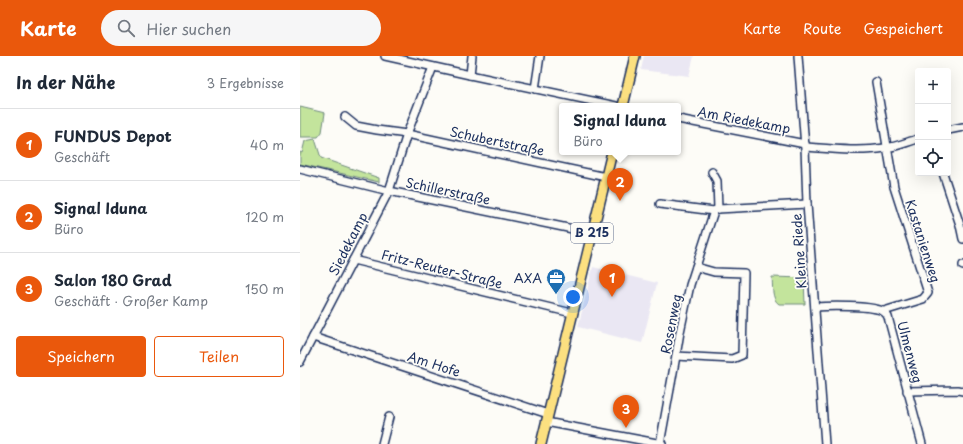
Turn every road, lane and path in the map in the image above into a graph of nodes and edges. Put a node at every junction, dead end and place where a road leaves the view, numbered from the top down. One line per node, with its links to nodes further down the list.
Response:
1 (385, 56): 6 (street)
2 (472, 56): 7 (street)
3 (540, 56): 9 (street)
4 (635, 56): 11 (main road)
5 (798, 56): 18 (street, Kleine Riede)
6 (433, 67): 7 (street); 16 (street, Siedekamp)
7 (470, 75): 9 (street)
8 (876, 82): 19 (street)
9 (535, 89): 10 (street)
10 (602, 103)
11 (624, 103)
12 (345, 117): 16 (street)
13 (681, 120): 18 (street, Am Riedekamp)
14 (951, 127): 15 (street)
15 (963, 127)
16 (407, 134): 24 (street, Schubertstraße); 25 (street, Siedekamp)
17 (915, 140): 19 (street, Am Riedekamp)
18 (805, 146): 19 (street, Am Riedekamp); 27 (street, Kleine Riede)
19 (887, 148): 34 (street, Kastanienweg)
20 (611, 155): 24 (main road, B 215)
21 (300, 169): 25 (street, Schillerstraße)
22 (712, 172): 28 (street, Rosenweg)
23 (944, 176): 30 (street)
24 (606, 177): 29 (main road, B 215)
25 (390, 191): 29 (street, Schillerstraße); 31 (street, Siedekamp)
26 (660, 204): 28 (street)
27 (808, 204): 28 (street); 33 (street, Kleine Riede)
28 (716, 210): 32 (street, Rosenweg)
29 (592, 233): 35 (main road, B 215)
30 (963, 239)
31 (353, 260): 35 (street, Fritz-Reuter-Straße); 36 (street, Siedekamp)
32 (696, 267): 37 (street, Rosenweg); 37 (street)
33 (815, 308): 34 (street, Ulmenweg); 46 (street, Kleine Riede)
34 (884, 311): 39 (street, Ulmenweg)
35 (572, 314): 42 (main road, B 215)
36 (313, 337): 38 (street, Siedekamp); 42 (street, Am Hofe)
37 (676, 356): 45 (street, Rosenweg)
38 (300, 362)
39 (908, 391): 40 (street); 47 (street, Ulmenweg)
40 (963, 391)
41 (389, 417): 43 (street)
42 (547, 418): 44 (main road, B 215); 45 (street, Am Hofe)
43 (382, 444)
44 (540, 444)
45 (661, 444)
46 (825, 444)
47 (922, 444)

